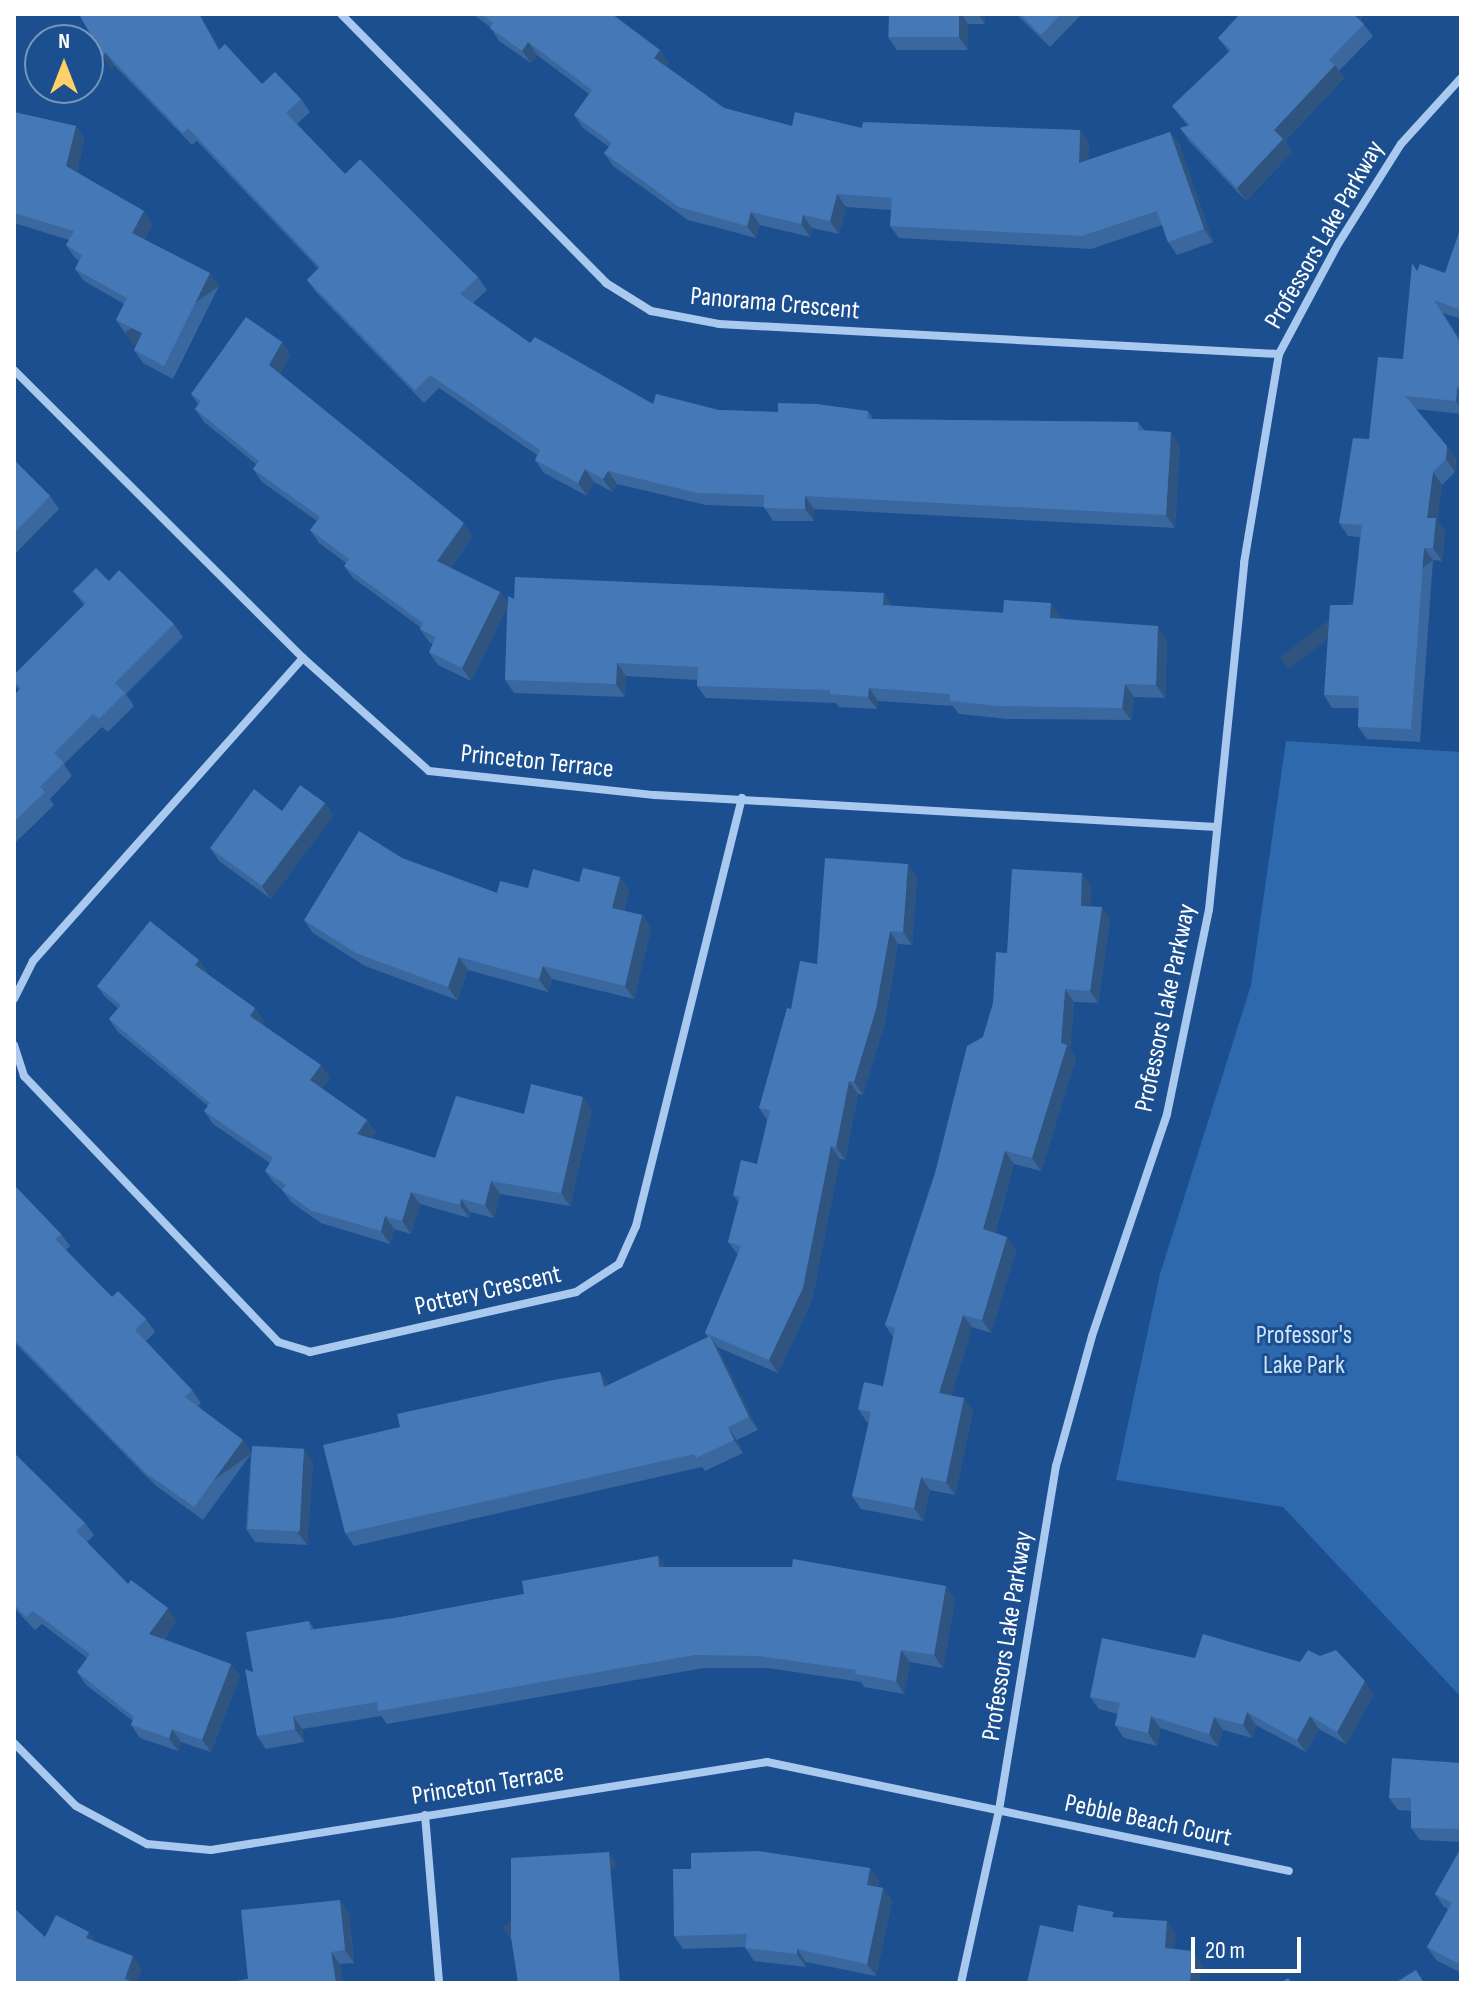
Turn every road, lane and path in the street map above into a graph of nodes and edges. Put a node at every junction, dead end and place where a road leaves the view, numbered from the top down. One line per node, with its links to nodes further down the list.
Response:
1 (341, 14): 3 (street, Panorama Crescent)
2 (1461, 78): 3 (street, Professors Lake Parkway)
3 (1279, 354): 7 (street, Professors Lake Parkway)
4 (14, 370): 5 (street, Princeton Terrace)
5 (303, 658): 6 (street, Princeton Terrace); 8 (street)
6 (742, 798): 7 (street, Princeton Terrace); 9 (street, Pottery Crescent)
7 (1216, 827): 11 (street, Professors Lake Parkway)
8 (14, 999)
9 (14, 1045)
10 (14, 1743): 12 (street, Princeton Terrace)
11 (999, 1810): 12 (street, Princeton Terrace); 13 (street, Pebble Beach Court); 15 (street, Professors Lake Parkway)
12 (425, 1815): 14 (street)
13 (1289, 1871)
14 (439, 1983)
15 (961, 1983)

